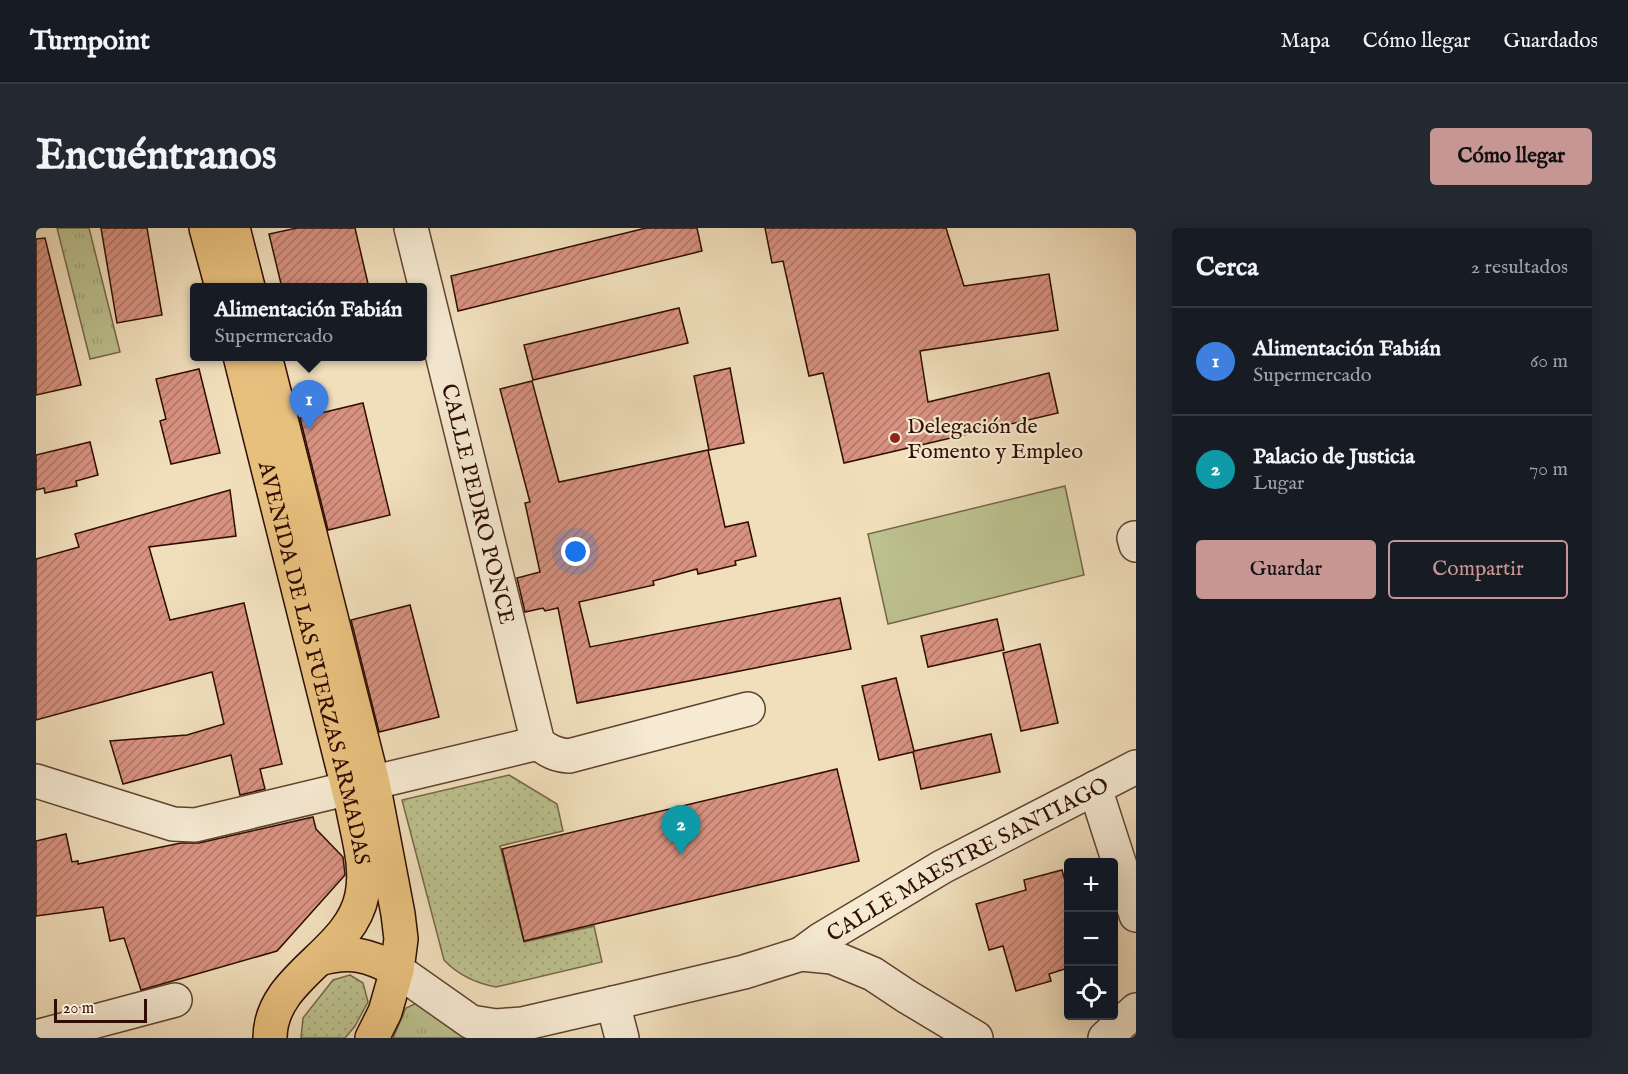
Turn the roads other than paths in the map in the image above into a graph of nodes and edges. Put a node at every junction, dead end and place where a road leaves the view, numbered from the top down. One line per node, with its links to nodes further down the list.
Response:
1 (206, 228): 4 (main road)
2 (233, 228): 5 (main road)
3 (411, 228): 6 (street, CALLE PEDRO PONCE)
4 (221, 283)
5 (247, 283)
6 (425, 283)
7 (427, 293): 11 (street, CALLE PEDRO PONCE)
8 (241, 361): 14 (main road, AVENIDA DE LAS FUERZAS ARMADAS)
9 (266, 361): 14 (main road, AVENIDA DE LAS FUERZAS ARMADAS)
10 (748, 709): 11 (street)
11 (538, 743): 14 (street)
12 (1136, 767): 15 (street, CALLE MAESTRE SANTIAGO)
13 (36, 781): 14 (street)
14 (360, 786): 18 (main road, AVENIDA DE LAS FUERZAS ARMADAS); 19 (main road, AVENIDA DE LAS FUERZAS ARMADAS)
15 (1095, 788): 16 (street); 17 (street, CALLE MAESTRE SANTIAGO)
16 (1136, 915)
17 (801, 954): 20 (street); 23 (street)
18 (319, 958): 19 (main road); 25 (main road, AVENIDA DE LAS FUERZAS ARMADAS)
19 (407, 965): 23 (street); 26 (main road)
20 (906, 996): 23 (street); 28 (street)
21 (175, 1000): 24 (street)
22 (1136, 1010): 29 (street)
23 (617, 1020): 27 (street)
24 (36, 1037)
25 (270, 1038)
26 (372, 1038)
27 (533, 1038)
28 (976, 1038)
29 (1105, 1038)

